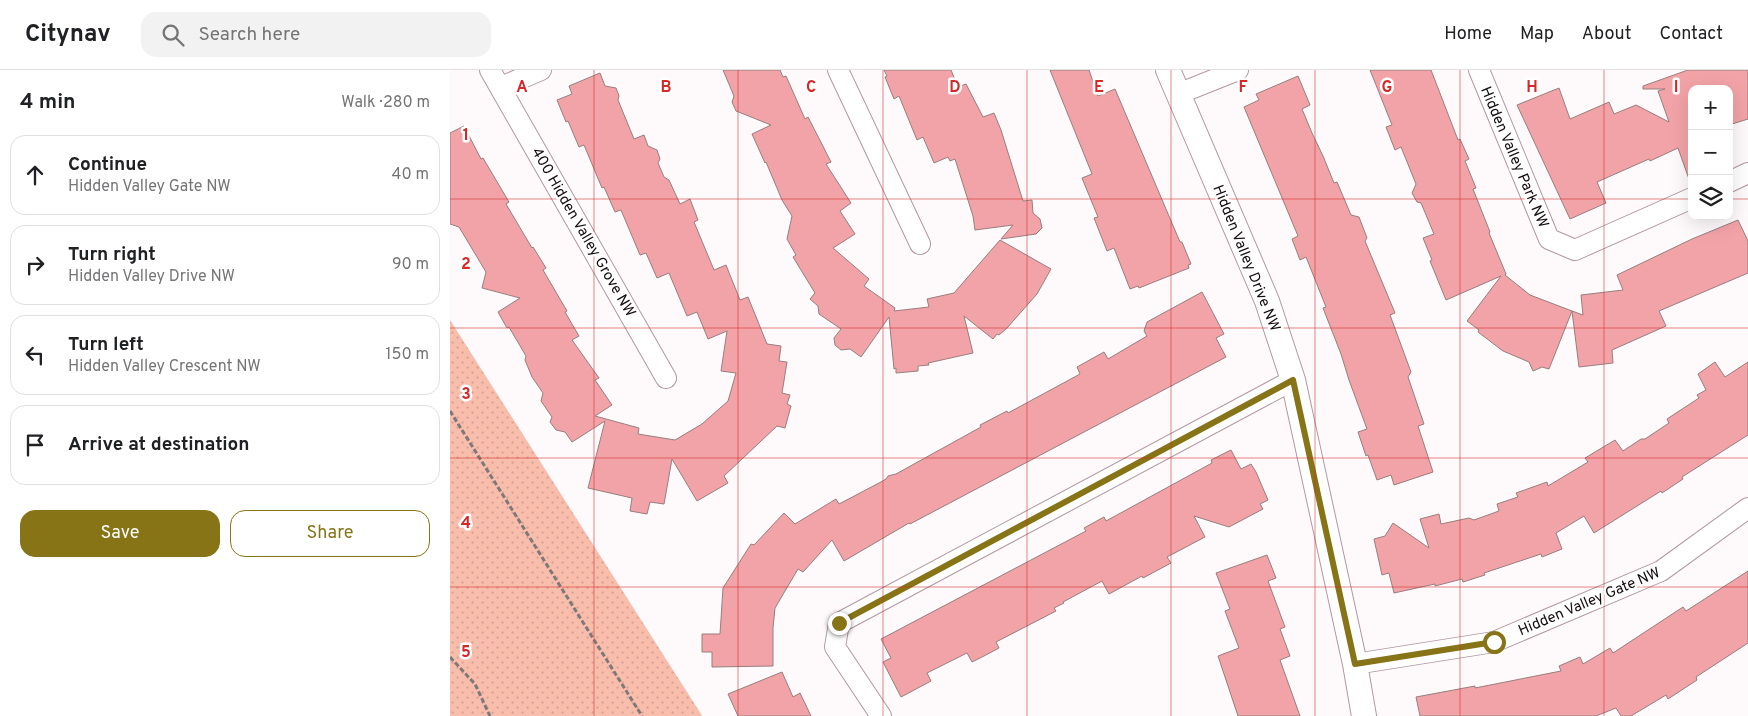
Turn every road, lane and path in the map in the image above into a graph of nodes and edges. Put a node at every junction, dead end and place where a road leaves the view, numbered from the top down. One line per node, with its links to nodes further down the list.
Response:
1 (541, 70): 6 (street)
2 (838, 70): 11 (street)
3 (1168, 70): 7 (street, Hidden Valley Drive NW)
4 (1238, 70): 7 (street)
5 (1479, 70): 10 (street, Hidden Valley Park NW)
6 (495, 78): 12 (street, 400 Hidden Valley Grove NW)
7 (1178, 94): 13 (street, Hidden Valley Drive NW)
8 (1748, 173): 9 (street)
9 (1733, 180)
10 (1688, 200)
11 (920, 244)
12 (666, 378)
13 (1293, 380): 17 (street, Hidden Valley Drive NW); 20 (street)
14 (450, 411): 19 (path)
15 (1748, 508): 17 (street, Hidden Valley Gate NW)
16 (450, 657): 18 (path)
17 (1355, 664): 21 (street, Hidden Valley Drive NW)
18 (490, 716)
19 (642, 716)
20 (881, 716)
21 (1364, 716)

